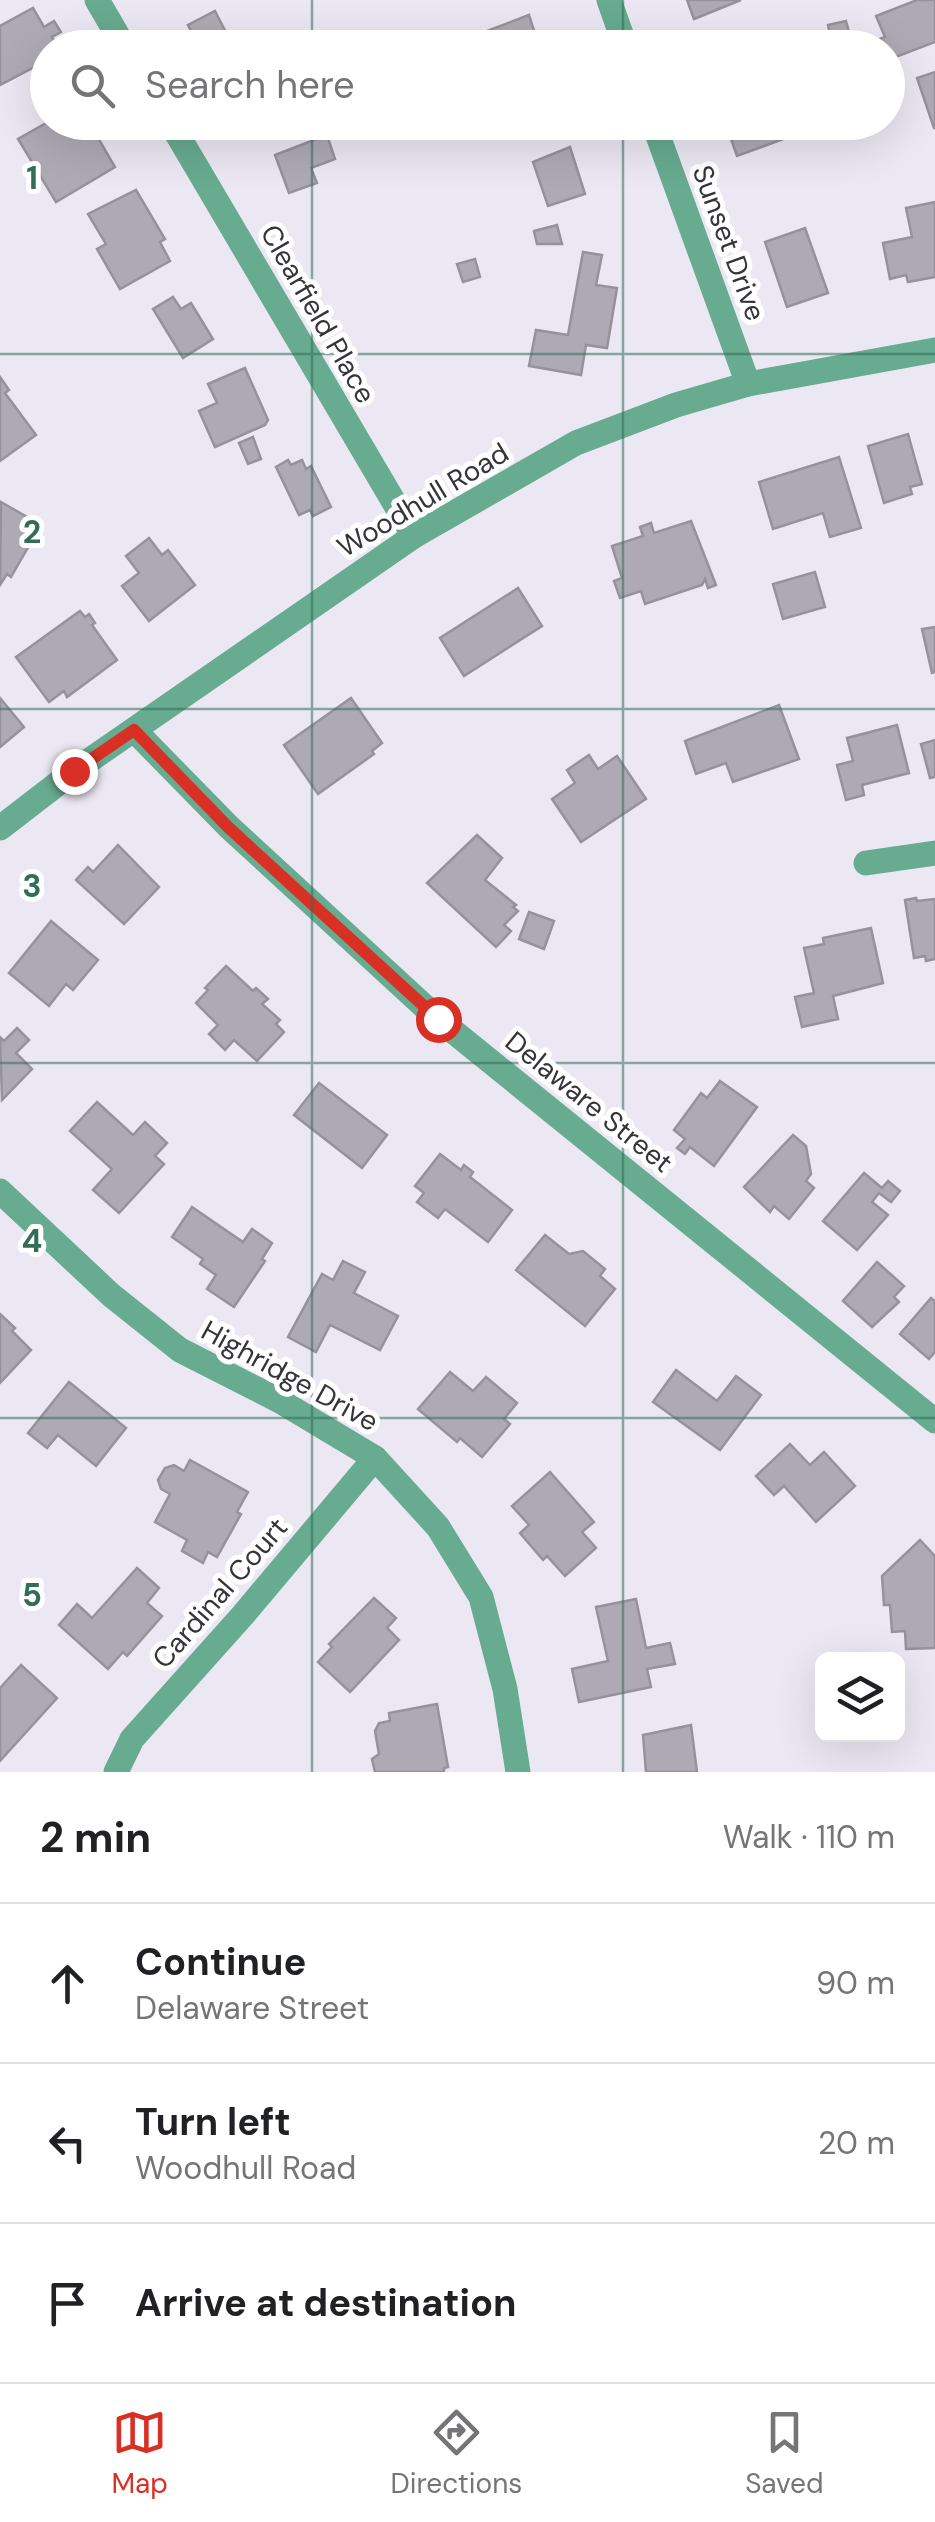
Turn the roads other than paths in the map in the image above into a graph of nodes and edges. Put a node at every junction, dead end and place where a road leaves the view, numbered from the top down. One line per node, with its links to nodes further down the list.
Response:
1 (97, 0): 3 (street)
2 (609, 0): 4 (street)
3 (115, 30)
4 (620, 30)
5 (181, 140): 9 (street, Clearfield Place)
6 (660, 140): 8 (street, Sunset Drive)
7 (935, 350): 8 (street, Woodhull Road)
8 (748, 384): 9 (street, Woodhull Road)
9 (414, 536): 10 (street, Woodhull Road)
10 (134, 730): 11 (street, Woodhull Road); 15 (street, Delaware Street)
11 (0, 828)
12 (935, 853): 13 (street)
13 (866, 862)
14 (0, 1191): 16 (street, Highridge Drive)
15 (935, 1421)
16 (375, 1458): 17 (street, Cardinal Court); 18 (street, Highridge Drive)
17 (116, 1772)
18 (518, 1772)

